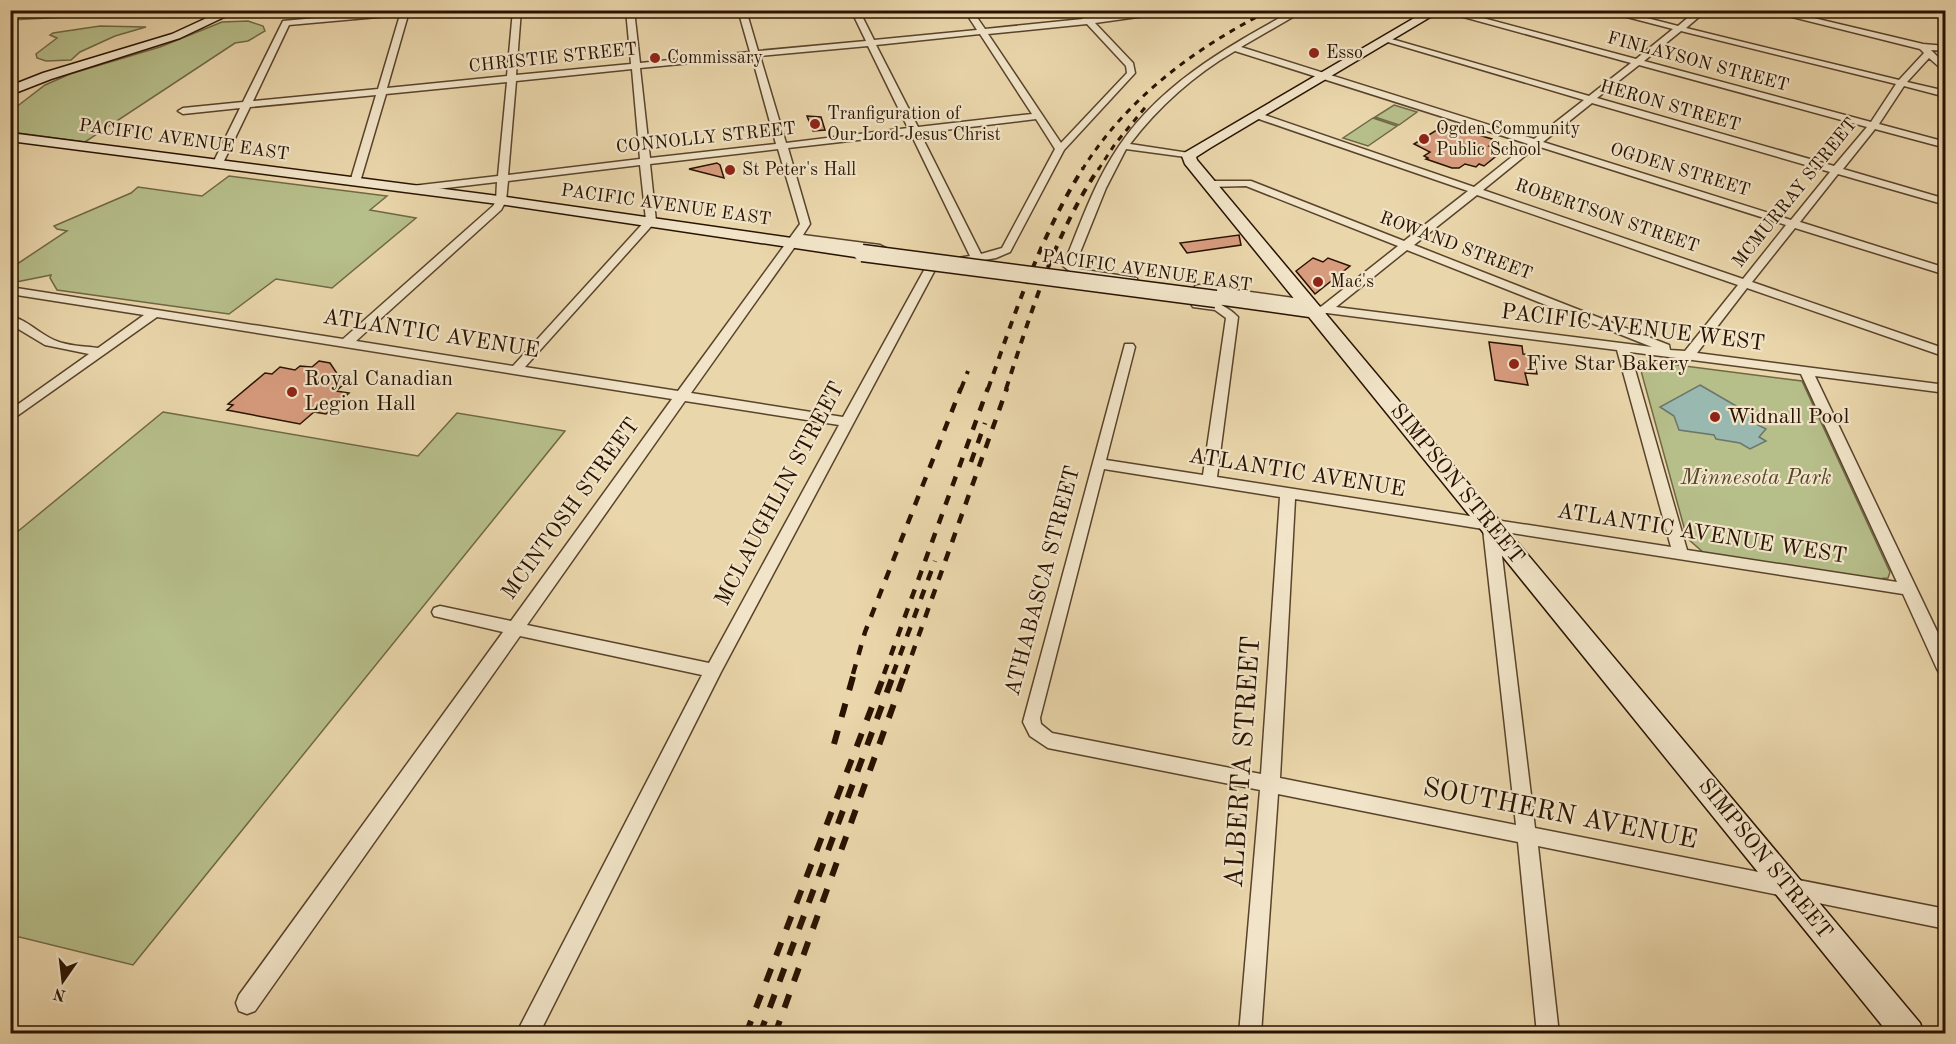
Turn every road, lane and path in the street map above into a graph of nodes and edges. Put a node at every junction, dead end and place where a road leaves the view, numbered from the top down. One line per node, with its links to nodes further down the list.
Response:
1 (234, 10): 32 (street)
2 (435, 10): 15 (street)
3 (517, 10): 30 (street)
4 (630, 10): 27 (street)
5 (742, 10): 25 (street, MCINTOSH STREET)
6 (855, 10): 21 (street)
7 (968, 10): 19 (street)
8 (1079, 10): 17 (street)
9 (1301, 10): 22 (street)
10 (1437, 10): 20 (street)
11 (1442, 10): 26 (street, FINLAYSON STREET)
12 (1605, 10): 18 (street)
13 (1703, 10): 18 (street)
14 (1768, 10): 24 (street)
15 (405, 13): 33 (street); 36 (street)
16 (1141, 16): 17 (street, CHRISTIE STREET)
17 (1090, 22): 19 (street, CHRISTIE STREET); 47 (street)
18 (1679, 29): 26 (street); 31 (street)
19 (983, 33): 21 (street, CHRISTIE STREET); 39 (street)
20 (1385, 40): 29 (street); 35 (street, HERON STREET)
21 (871, 44): 25 (street, CHRISTIE STREET); 41 (street)
22 (1232, 47): 29 (street, OGDEN STREET); 46 (street)
23 (1946, 49): 24 (street)
24 (1927, 50): 28 (street); 31 (street, MCMURRAY STREET)
25 (755, 55): 27 (street, CHRISTIE STREET); 45 (street, MCINTOSH STREET)
26 (1636, 62): 35 (street); 40 (street, FINLAYSON STREET)
27 (635, 67): 30 (street, CHRISTIE STREET); 49 (street)
28 (1946, 70)
29 (1325, 77): 38 (street); 43 (street, OGDEN STREET)
30 (510, 79): 33 (street, CHRISTIE STREET); 52 (street)
31 (1900, 82): 34 (street); 40 (street, MCMURRAY STREET)
32 (10, 91)
33 (381, 92): 36 (street, CHRISTIE STREET); 53 (street)
34 (1946, 93)
35 (1588, 100): 43 (street); 51 (street, HERON STREET)
36 (247, 105): 37 (street, CHRISTIE STREET); 50 (street)
37 (183, 111)
38 (1256, 114): 48 (street); 56 (street, ROBERTSON STREET)
39 (1040, 116): 41 (street, CONNOLLY STREET); 47 (street)
40 (1872, 126): 44 (street, FINLAYSON STREET); 51 (street, MCMURRAY STREET)
41 (914, 131): 45 (street, CONNOLLY STREET); 63 (street)
42 (10, 137): 50 (street, PACIFIC AVENUE EAST)
43 (1535, 143): 56 (street); 60 (street, OGDEN STREET)
44 (1946, 145)
45 (783, 146): 49 (street, CONNOLLY STREET); 61 (street, MCINTOSH STREET)
46 (1124, 146): 48 (street); 68 (street, PACIFIC AVENUE WEST)
47 (1060, 149): 63 (street)
48 (1189, 156): 54 (street, SIMPSON STREET)
49 (645, 162): 52 (street, CONNOLLY STREET); 59 (street)
50 (218, 163): 53 (street, PACIFIC AVENUE EAST)
51 (1834, 170): 58 (street, HERON STREET); 60 (street, MCMURRAY STREET)
52 (501, 178): 55 (street, CONNOLLY STREET); 57 (street)
53 (355, 182): 55 (street, PACIFIC AVENUE EAST)
54 (1209, 184): 62 (street, ROWAND STREET); 68 (street, SIMPSON STREET)
55 (412, 189): 57 (street, PACIFIC AVENUE EAST)
56 (1477, 190): 62 (street); 65 (street, ROBERTSON STREET)
57 (501, 201): 59 (street, PACIFIC AVENUE EAST); 71 (street)
58 (1946, 202)
59 (651, 221): 61 (street, PACIFIC AVENUE EAST); 77 (street)
60 (1792, 224): 64 (street, OGDEN STREET); 65 (street, MCMURRAY STREET)
61 (793, 240): 63 (street); 68 (street, PACIFIC AVENUE EAST, bridge); 80 (street, MCINTOSH STREET)
62 (1406, 246): 68 (street); 76 (street, ROWAND STREET)
63 (973, 259): 82 (street, MCLAUGHLIN STREET)
64 (1946, 272)
65 (1744, 283): 75 (street, ROBERTSON STREET); 76 (street, MCMURRAY STREET)
66 (10, 290): 69 (street, ATLANTIC AVENUE)
67 (1156, 299): 84 (street)
68 (1317, 309): 73 (street, PACIFIC AVENUE WEST); 86 (street, SIMPSON STREET)
69 (154, 312): 71 (street, ATLANTIC AVENUE); 74 (street)
70 (10, 320): 74 (street)
71 (347, 342): 77 (street, ATLANTIC AVENUE)
72 (1129, 347): 83 (street, ATHABASCA STREET)
73 (1623, 348): 76 (street, PACIFIC AVENUE WEST); 87 (street)
74 (100, 352): 81 (street)
75 (1946, 353)
76 (1688, 356): 78 (street, PACIFIC AVENUE WEST)
77 (517, 369): 80 (street, ATLANTIC AVENUE)
78 (1806, 372): 79 (street, PACIFIC AVENUE WEST); 88 (street)
79 (1946, 389)
80 (681, 396): 82 (street, ATLANTIC AVENUE); 90 (street, MCINTOSH STREET)
81 (10, 417)
82 (845, 422): 92 (street, MCLAUGHLIN STREET)
83 (1098, 463): 84 (street, ATLANTIC AVENUE); 93 (street, ATHABASCA STREET)
84 (1209, 480): 85 (street, ATLANTIC AVENUE)
85 (1288, 494): 86 (street, ATLANTIC AVENUE); 93 (street, ALBERTA STREET)
86 (1490, 523): 87 (street, ATLANTIC AVENUE WEST); 94 (street); 95 (street, SIMPSON STREET)
87 (1680, 553): 88 (street, ATLANTIC AVENUE WEST)
88 (1907, 589): 91 (street)
89 (440, 612): 90 (street)
90 (515, 628): 92 (street); 97 (street, MCINTOSH STREET)
91 (1946, 669)
92 (713, 671): 98 (street, MCLAUGHLIN STREET)
93 (1270, 783): 94 (street, SOUTHERN AVENUE); 99 (street, ALBERTA STREET)
94 (1527, 834): 95 (street, SOUTHERN AVENUE); 100 (street)
95 (1788, 888): 96 (street, SOUTHERN AVENUE); 101 (street, SIMPSON STREET)
96 (1946, 920)
97 (247, 1003)
98 (527, 1034)
99 (1250, 1034)
100 (1548, 1034)
101 (1908, 1034)

